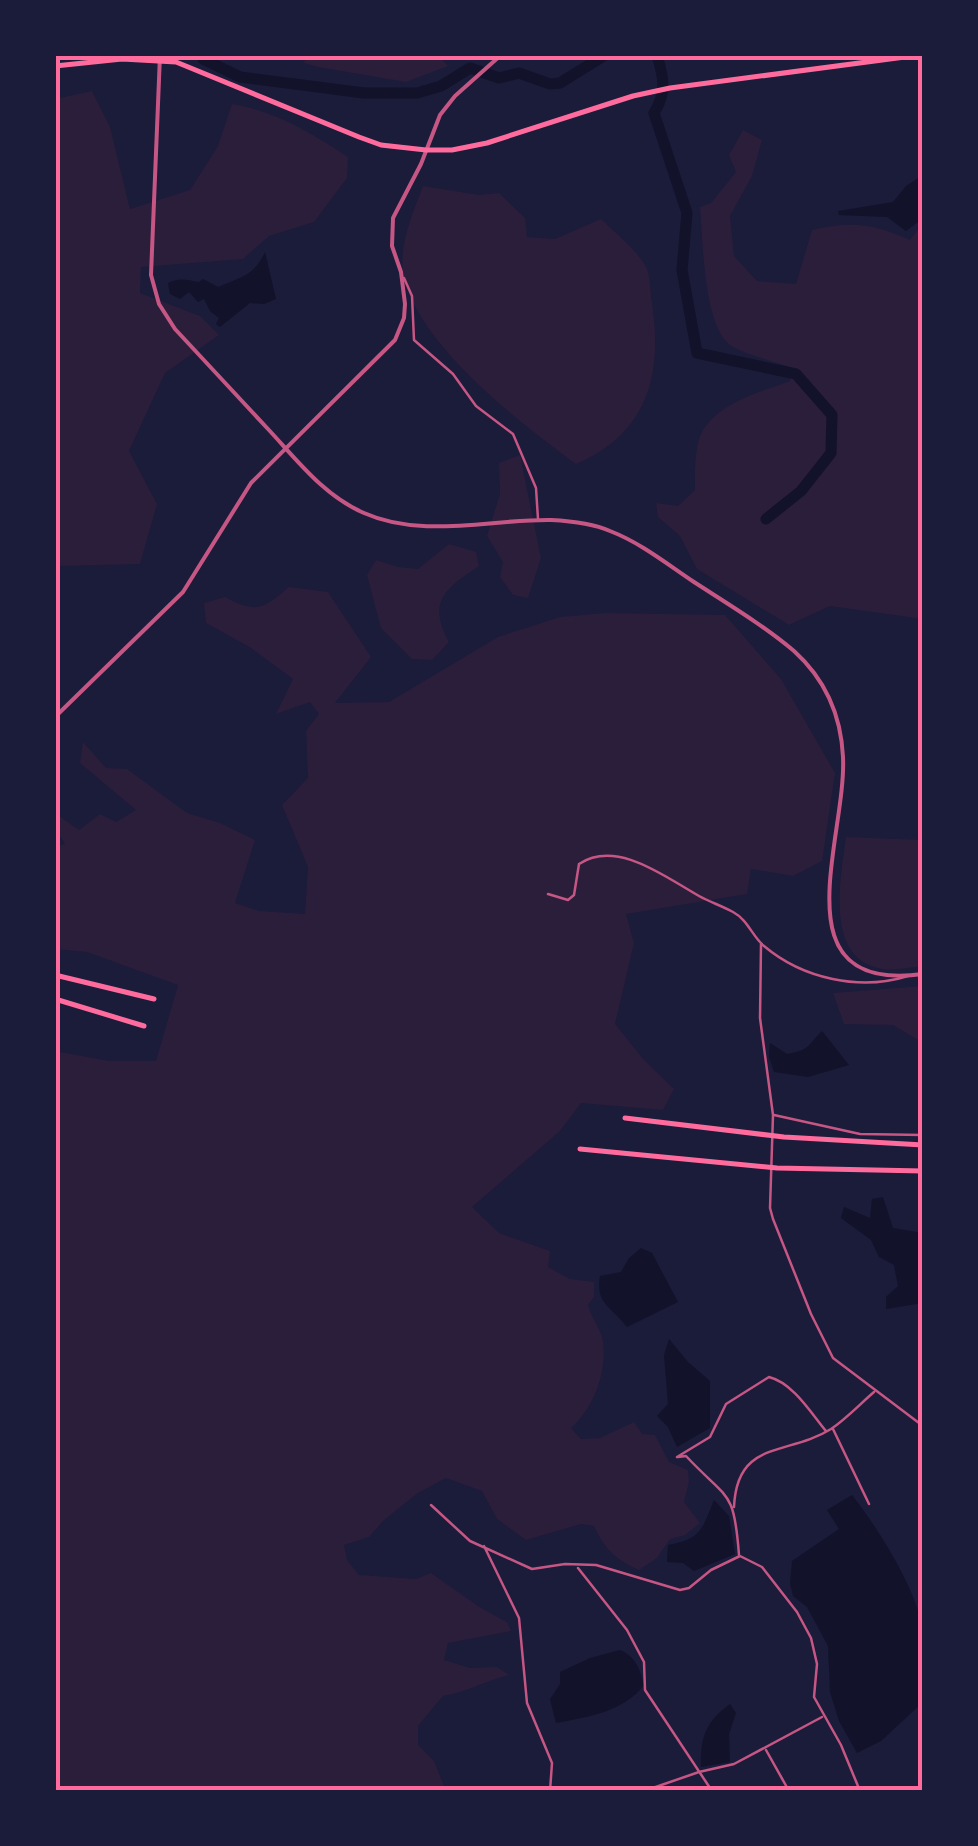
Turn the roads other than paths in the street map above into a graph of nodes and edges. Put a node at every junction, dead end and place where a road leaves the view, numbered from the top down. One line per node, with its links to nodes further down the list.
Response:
1 (502, 55): 6 (street)
2 (920, 55): 6 (main road)
3 (122, 57): 4 (main road); 5 (main road)
4 (160, 57): 6 (main road); 8 (street)
5 (55, 66)
6 (426, 150): 7 (street)
7 (401, 272): 8 (street); 9 (street)
8 (287, 448): 9 (street); 10 (street)
9 (538, 520): 15 (street)
10 (55, 717)
11 (548, 894): 12 (street)
12 (761, 944): 15 (street); 19 (street)
13 (923, 974): 15 (street)
14 (55, 975): 17 (main road)
15 (908, 976)
16 (55, 999): 18 (main road)
17 (154, 999)
18 (144, 1026)
19 (773, 1115): 21 (street); 25 (street)
20 (625, 1118): 22 (main road)
21 (923, 1135)
22 (923, 1146)
23 (580, 1148): 24 (main road)
24 (923, 1171)
25 (876, 1390): 26 (street); 27 (street)
26 (923, 1426)
27 (832, 1428): 28 (street); 29 (street)
28 (826, 1432): 31 (street); 31 (street)
29 (868, 1504)
30 (431, 1505): 32 (street)
31 (734, 1507): 33 (street)
32 (484, 1546): 34 (street); 39 (street)
33 (740, 1556): 34 (street); 35 (street)
34 (577, 1567): 37 (street)
35 (824, 1717): 36 (street); 43 (street)
36 (765, 1748): 37 (street); 42 (street)
37 (699, 1772): 38 (street); 41 (street)
38 (653, 1788): 40 (street)
39 (550, 1791)
40 (644, 1791)
41 (712, 1791)
42 (789, 1791)
43 (860, 1791)

